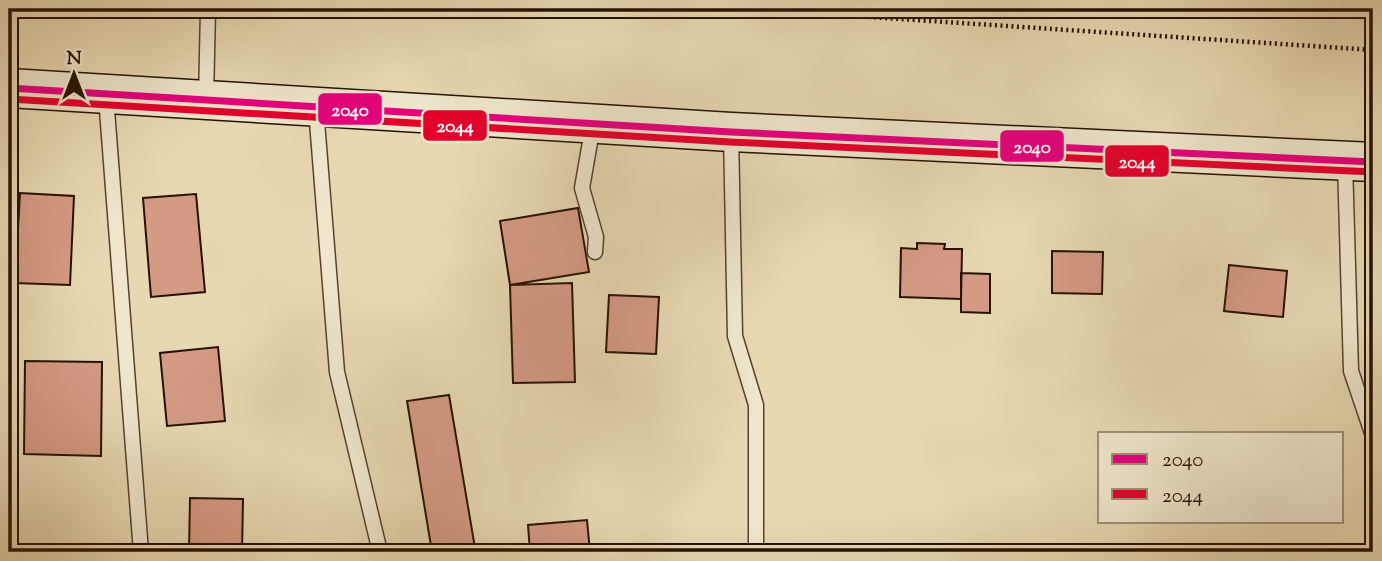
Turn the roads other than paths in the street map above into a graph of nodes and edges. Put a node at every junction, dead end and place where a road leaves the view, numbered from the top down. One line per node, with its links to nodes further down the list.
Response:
1 (208, 9): 4 (lane)
2 (9, 88): 3 (street)
3 (106, 95): 4 (street); 11 (lane)
4 (206, 101): 5 (street)
5 (316, 108): 6 (street); 12 (lane)
6 (593, 124): 7 (street); 9 (lane)
7 (731, 132): 8 (street); 13 (lane)
8 (1362, 161): 10 (lane)
9 (595, 252)
10 (1373, 436)
11 (141, 552)
12 (380, 552)
13 (756, 552)

